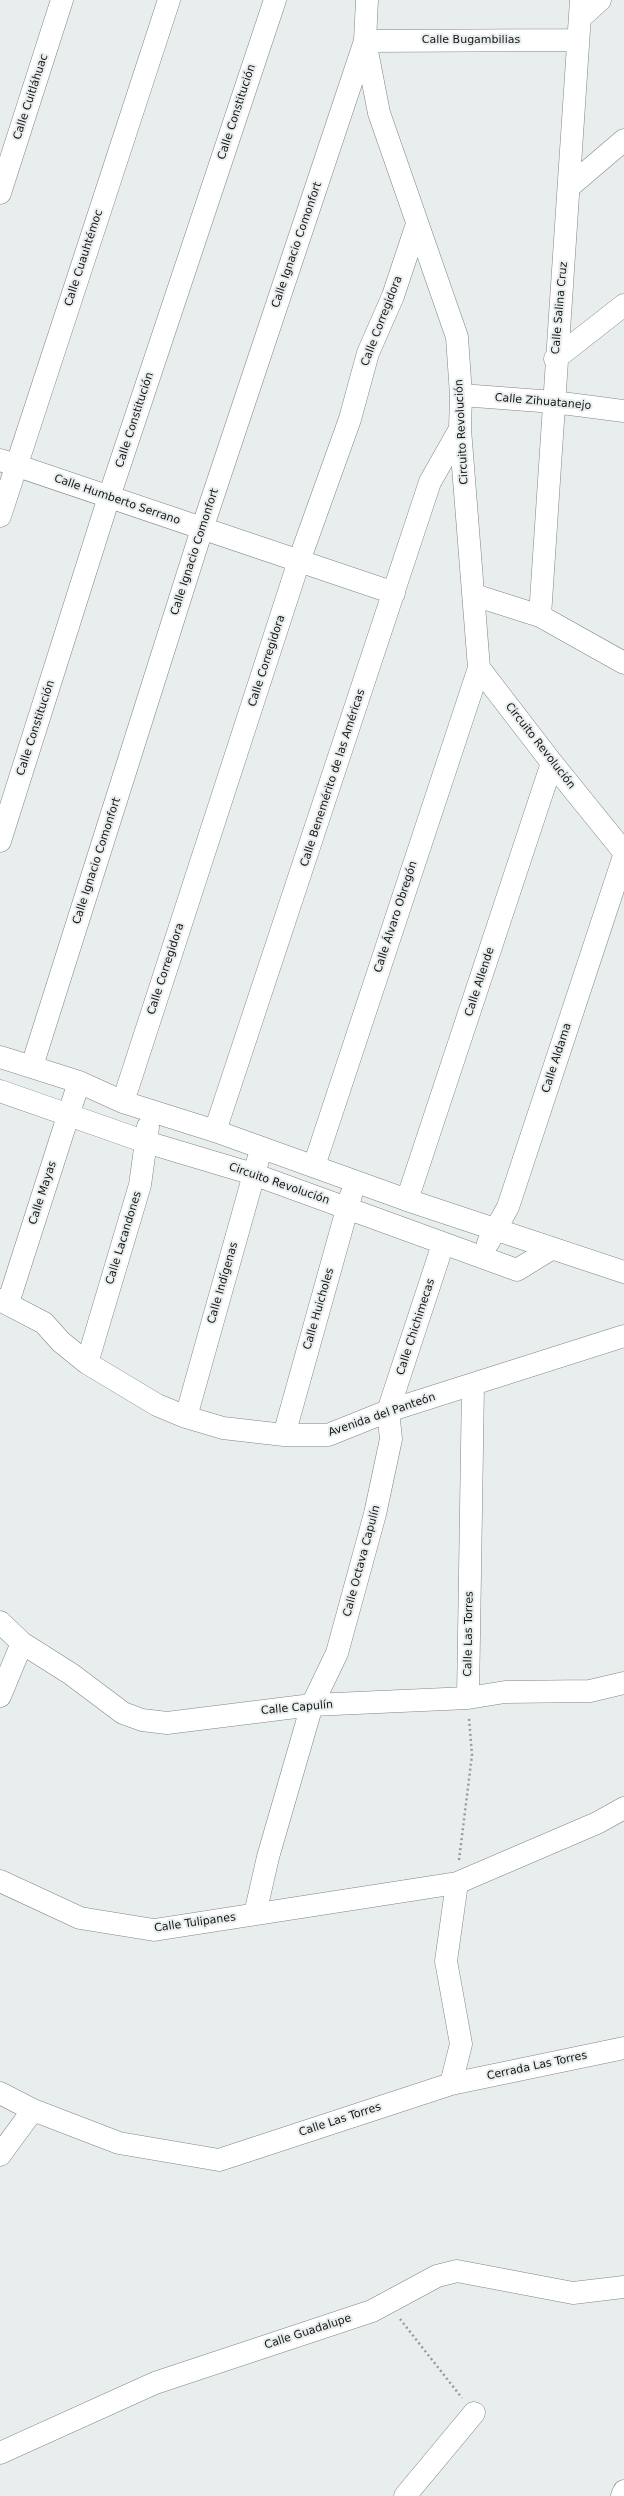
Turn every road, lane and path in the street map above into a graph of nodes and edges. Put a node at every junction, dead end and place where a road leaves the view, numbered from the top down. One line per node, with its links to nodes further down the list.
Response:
1 (62, 0): 11 (street, Calle Cuitláhuac)
2 (169, 0): 19 (street, Calle Cuauhtémoc)
3 (275, 0): 20 (street, Calle Constitución)
4 (368, 0): 8 (street, Circuito Revolución)
5 (600, 0): 6 (street)
6 (580, 9): 7 (street, Calle Salina Cruz)
7 (577, 40): 8 (street, Calle Bugambilias); 10 (street, Calle Salina Cruz)
8 (366, 41): 12 (street, Circuito Revolución); 22 (street, Calle Ignacio Comonfort)
9 (624, 140): 10 (street)
10 (569, 187): 14 (street, Calle Salina Cruz)
11 (0, 194)
12 (417, 224): 15 (street, Circuito Revolución); 23 (street, Calle Corregidora)
13 (624, 305): 14 (street)
14 (555, 359): 16 (street, Calle Salina Cruz)
15 (461, 395): 16 (street, Calle Zihuatanejo); 18 (street, Circuito Revolución)
16 (554, 402): 17 (street, Calle Zihuatanejo); 26 (street, Calle Salina Cruz)
17 (624, 411)
18 (460, 429): 24 (street, Calle Benemérito de las Américas); 25 (street, Circuito Revolución)
19 (8, 463): 20 (street, Calle Humberto Serrano); 21 (street, Calle Cuauhtémoc)
20 (109, 497): 22 (street, Calle Humberto Serrano); 30 (street, Calle Constitución)
21 (0, 516)
22 (202, 529): 23 (street, Calle Humberto Serrano); 34 (street, Calle Ignacio Comonfort)
23 (299, 562): 24 (street, Calle Humberto Serrano); 37 (street, Calle Corregidora)
24 (394, 593): 40 (street, Calle Benemérito de las Américas)
25 (474, 595): 26 (street); 28 (street, Circuito Revolución)
26 (540, 616): 27 (street)
27 (624, 663)
28 (479, 668): 29 (street, Circuito Revolución); 43 (street, Calle Álvaro Obregón)
29 (552, 763): 31 (street, Circuito Revolución); 46 (street, Calle Allende)
30 (0, 841)
31 (624, 852)
32 (624, 856): 48 (street, Calle Aldama)
33 (0, 1057): 34 (street)
34 (32, 1066): 35 (street)
35 (79, 1082): 37 (street); 39 (street, Calle Mayas)
36 (0, 1091): 39 (street, Circuito Revolución)
37 (123, 1102): 38 (street)
38 (150, 1110): 40 (street); 41 (street, Calle Lacandones)
39 (69, 1114): 41 (street, Circuito Revolución); 53 (street, Calle Mayas)
40 (215, 1131): 42 (street)
41 (146, 1142): 44 (street, Circuito Revolución); 55 (street, Calle Lacandones)
42 (261, 1150): 43 (street); 44 (street, Calle Indígenas)
43 (314, 1166): 45 (street)
44 (253, 1174): 47 (street, Circuito Revolución); 58 (street, Calle Indígenas)
45 (355, 1182): 46 (street); 47 (street, Calle Huicholes)
46 (407, 1200): 48 (street)
47 (347, 1209): 49 (street, Circuito Revolución); 59 (street, Calle Huicholes)
48 (494, 1229): 50 (street); 51 (street, Calle Aldama)
49 (443, 1244): 51 (street, Circuito Revolución); 57 (street, Calle Chichimecas)
50 (551, 1249): 51 (street, Circuito Revolución); 52 (street)
51 (482, 1258)
52 (624, 1272)
53 (4, 1302): 55 (street, Avenida del Panteón)
54 (624, 1336): 56 (street, Avenida del Panteón)
55 (87, 1363): 58 (street, Avenida del Panteón)
56 (473, 1384): 57 (street, Avenida del Panteón); 64 (street, Calle Las Torres)
57 (388, 1411): 59 (street, Avenida del Panteón); 65 (street, Calle Octava Capulín)
58 (186, 1417): 59 (street, Avenida del Panteón)
59 (284, 1435)
60 (0, 1622): 61 (street, Calle Capulín)
61 (22, 1643): 63 (street); 65 (street, Calle Capulín)
62 (624, 1683): 64 (street, Calle Capulín)
63 (0, 1696)
64 (468, 1698): 65 (street, Calle Capulín); 68 (path)
65 (312, 1705): 69 (street, Calle Octava Capulín)
66 (624, 1808): 68 (street)
67 (0, 1881): 69 (street, Calle Tulipanes)
68 (457, 1883): 69 (street); 71 (street)
69 (254, 1914)
70 (624, 2048): 71 (street, Cerrada Las Torres)
71 (450, 2084): 73 (street, Calle Las Torres)
72 (0, 2093): 73 (street, Calle Las Torres)
73 (34, 2110): 74 (street)
74 (0, 2155)
75 (624, 2287): 76 (street, Calle Guadalupe)
76 (387, 2302): 77 (path); 78 (street, Calle Guadalupe)
77 (474, 2413): 80 (street)
78 (0, 2453)
79 (624, 2491): 81 (street)
80 (405, 2496)
81 (622, 2496)

